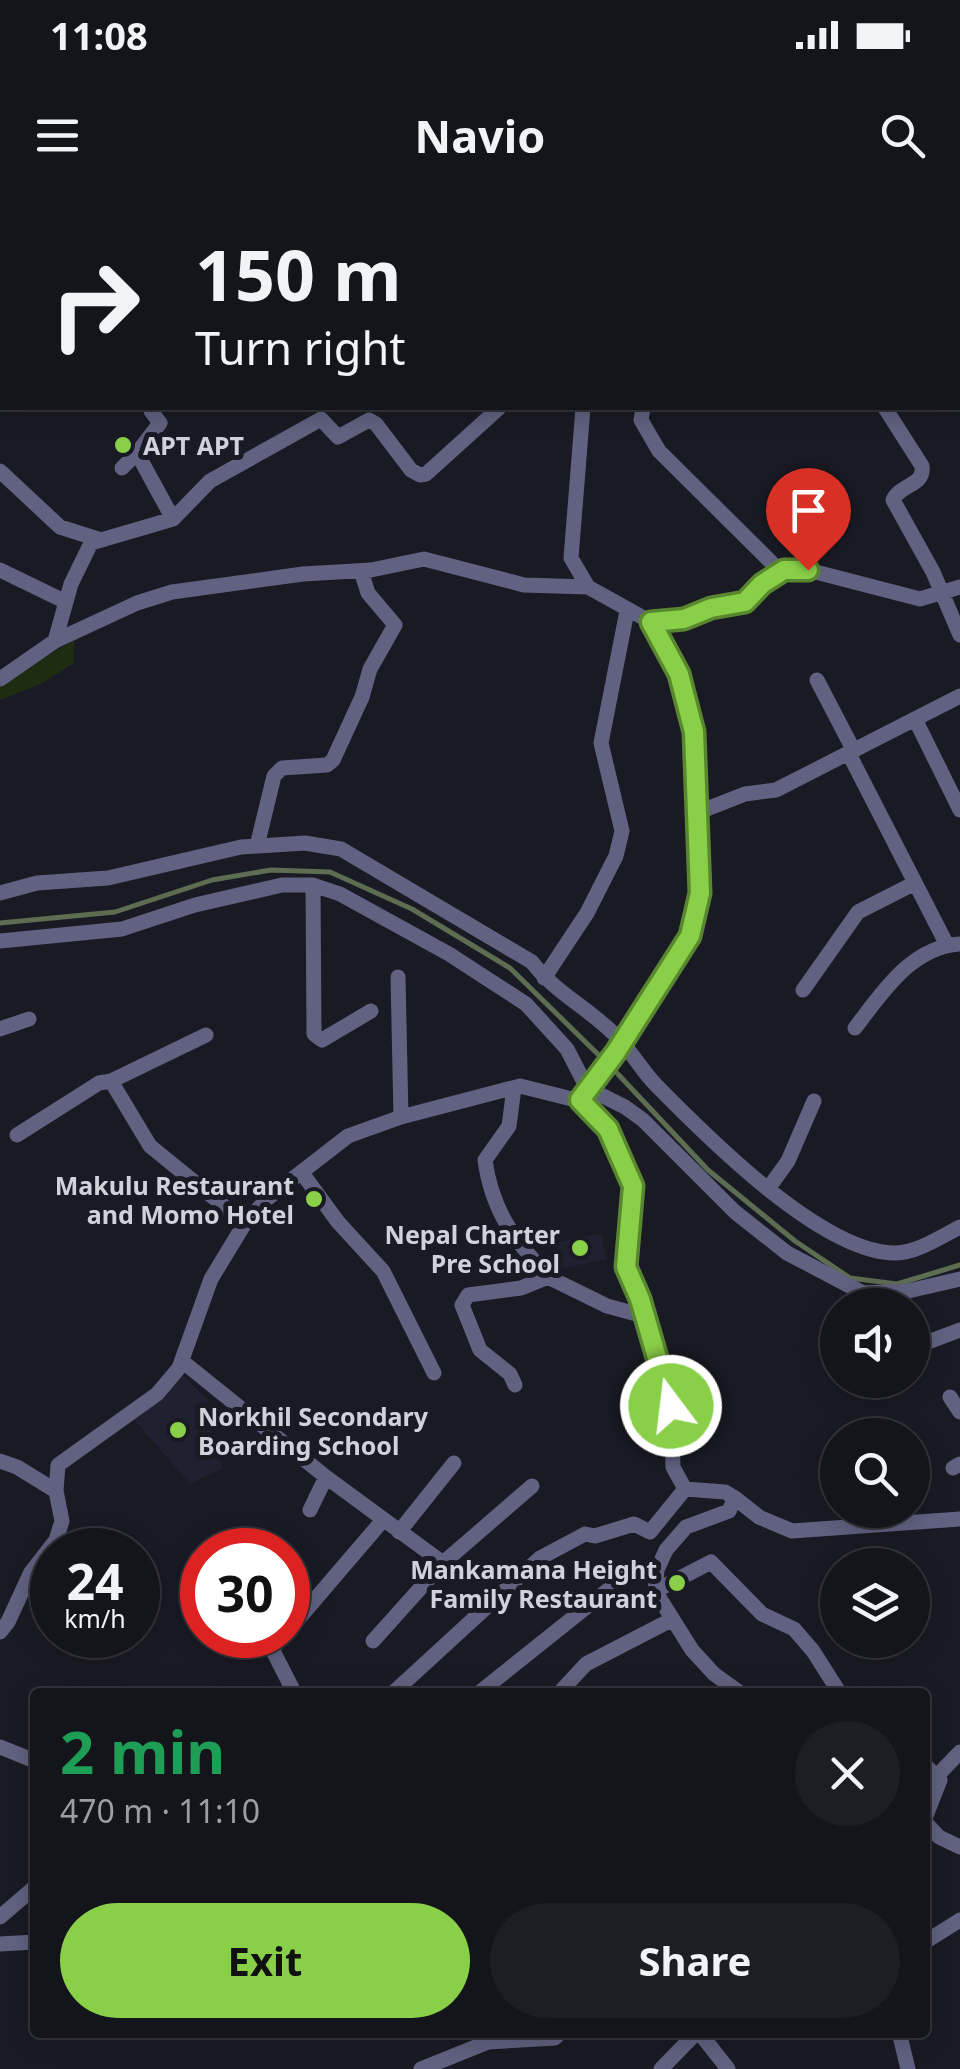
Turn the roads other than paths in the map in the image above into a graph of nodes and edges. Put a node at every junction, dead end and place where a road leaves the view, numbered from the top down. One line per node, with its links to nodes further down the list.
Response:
1 (382, 410): 7 (street)
2 (497, 410): 7 (street)
3 (583, 410): 17 (street)
4 (643, 410): 15 (street)
5 (887, 410): 18 (street)
6 (152, 411): 8 (street)
7 (373, 421): 11 (street)
8 (137, 454): 9 (street); 11 (street)
9 (122, 468)
10 (0, 471): 12 (street)
11 (173, 519): 12 (street)
12 (101, 540): 19 (street)
13 (0, 570): 19 (street)
14 (361, 571): 17 (street); 23 (street); 31 (street)
15 (780, 572): 18 (street); 21 (street)
16 (960, 587): 18 (street)
17 (588, 588): 20 (street)
18 (941, 592): 22 (street)
19 (66, 602): 23 (street)
20 (627, 611): 21 (street); 38 (street)
21 (651, 622): 30 (street)
22 (960, 636)
23 (56, 641): 24 (street)
24 (0, 679)
25 (817, 680): 28 (street)
26 (960, 696): 27 (street)
27 (915, 719): 28 (street); 29 (street)
28 (852, 753): 30 (street); 32 (street)
29 (960, 810)
30 (699, 812): 45 (street)
31 (257, 846): 34 (street); 38 (street)
32 (915, 883): 36 (street); 39 (street)
33 (313, 884): 35 (street); 40 (street); 48 (street)
34 (0, 893)
35 (0, 941)
36 (954, 944): 42 (street)
37 (398, 977): 50 (street)
38 (544, 978): 45 (street)
39 (803, 990)
40 (371, 1012)
41 (30, 1019): 43 (street)
42 (855, 1028)
43 (0, 1029)
44 (206, 1035): 46 (street)
45 (619, 1047): 48 (street); 53 (street)
46 (111, 1081): 51 (street); 54 (street)
47 (514, 1088): 48 (street); 50 (street); 56 (street)
48 (587, 1089): 57 (street); 58 (street)
49 (814, 1101): 53 (street)
50 (401, 1117): 52 (street)
51 (17, 1135)
52 (302, 1173): 54 (street); 62 (street)
53 (768, 1189): 55 (street)
54 (245, 1224): 61 (street)
55 (960, 1228)
56 (548, 1277): 58 (street); 63 (street)
57 (960, 1280)
58 (644, 1316): 70 (street)
59 (960, 1330): 60 (street)
60 (930, 1341)
61 (182, 1361): 68 (street); 71 (street)
62 (434, 1373)
63 (515, 1385)
64 (950, 1397): 65 (street)
65 (960, 1412)
66 (0, 1461): 71 (street)
67 (454, 1463): 77 (street)
68 (326, 1477): 73 (street); 75 (street)
69 (532, 1486): 78 (street)
70 (685, 1489): 72 (street); 88 (street)
71 (56, 1490): 76 (street)
72 (735, 1498): 74 (street); 79 (street)
73 (310, 1510)
74 (960, 1519)
75 (382, 1520): 77 (street); 82 (street)
76 (60, 1528)
77 (400, 1532): 78 (street)
78 (444, 1563): 85 (street)
79 (657, 1570): 81 (street); 89 (street)
80 (30, 1574): 84 (street)
81 (655, 1590): 83 (street); 92 (street)
82 (310, 1605)
83 (671, 1620): 90 (street); 91 (street)
84 (0, 1632)
85 (373, 1642)
86 (277, 1658): 87 (street)
87 (292, 1688)
88 (398, 1688)
89 (485, 1688)
90 (564, 1688)
91 (735, 1688)
92 (836, 1688)
93 (0, 1746): 95 (street)
94 (960, 1752): 96 (street)
95 (30, 1759)
96 (931, 1770): 97 (street)
97 (930, 1807)
98 (930, 1826): 99 (street)
99 (960, 1847)
100 (30, 1891): 101 (street)
101 (0, 1917)
102 (960, 1920): 103 (street)
103 (930, 1939)
104 (30, 1942): 105 (street)
105 (0, 1944)
106 (555, 2038): 110 (street)
107 (692, 2038): 111 (street)
108 (703, 2038): 112 (street)
109 (900, 2038): 113 (street)
110 (421, 2069)
111 (661, 2069)
112 (728, 2069)
113 (908, 2069)

